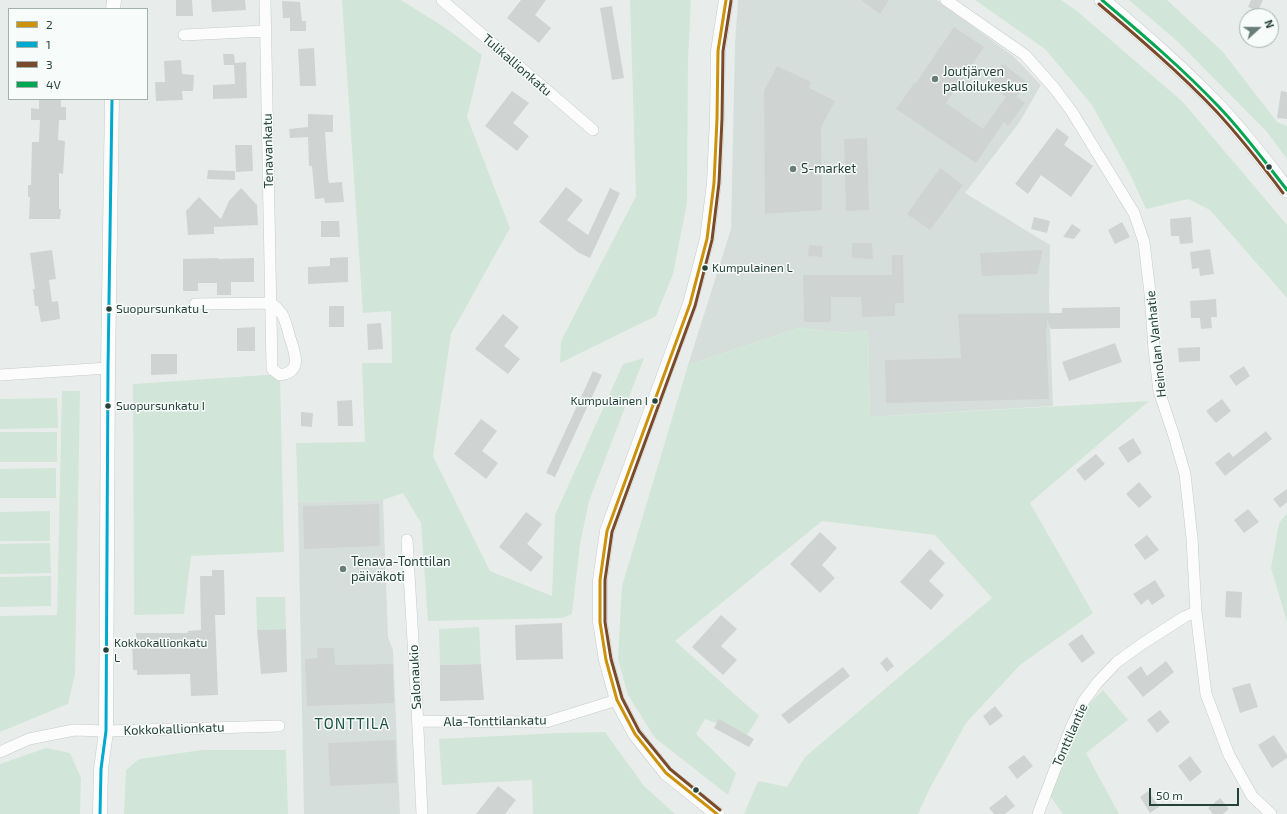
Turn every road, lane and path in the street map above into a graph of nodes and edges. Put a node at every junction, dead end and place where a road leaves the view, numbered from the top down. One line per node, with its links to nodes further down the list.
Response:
1 (265, 0): 6 (street, Tenavankatu)
2 (442, 0): 9 (street, Tulikallionkatu)
3 (726, 0): 17 (street)
4 (946, 0): 16 (street, Heinolan Vanhatie)
5 (1102, 0): 10 (main road)
6 (265, 31): 7 (street); 11 (street, Tenavankatu)
7 (184, 35)
8 (112, 100): 13 (street)
9 (592, 130)
10 (1287, 190)
11 (271, 303): 11 (street, Tenavankatu); 12 (street)
12 (195, 304)
13 (108, 368): 14 (street); 20 (street)
14 (0, 375)
15 (407, 540): 18 (street, Salonaukio)
16 (1196, 612): 25 (street, Tonttilantie); 26 (street, Heinolan Vanhatie)
17 (617, 700): 18 (street, Ala-Tonttilankatu); 24 (street)
18 (418, 721): 23 (street, Salonaukio)
19 (279, 726): 20 (street, Kokkokallionkatu)
20 (106, 731): 21 (street, Kokkokallionkatu); 22 (street)
21 (0, 752)
22 (100, 814)
23 (422, 814)
24 (717, 814)
25 (1038, 814)
26 (1271, 814)

